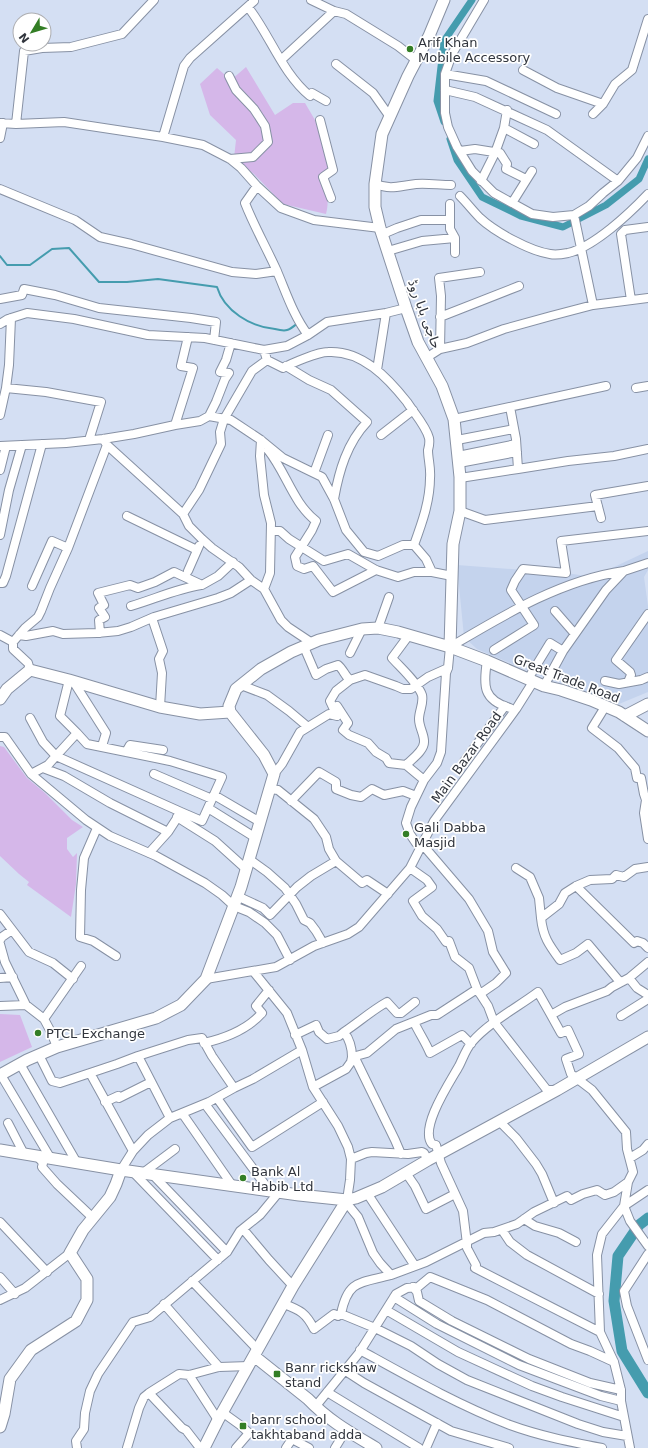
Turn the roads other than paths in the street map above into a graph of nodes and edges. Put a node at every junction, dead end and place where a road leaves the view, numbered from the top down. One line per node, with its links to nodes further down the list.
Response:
1 (154, 0): 24 (street)
2 (253, 0): 6 (street)
3 (311, 0): 7 (street)
4 (444, 0): 10 (main road, حاجی بابا روڈ)
5 (484, 0): 13 (street)
6 (248, 7): 9 (street); 27 (street)
7 (334, 11): 9 (street); 10 (street)
8 (648, 19): 17 (street)
9 (281, 60): 16 (street)
10 (416, 60): 21 (main road, حاجی بابا روڈ)
11 (336, 64): 21 (street)
12 (523, 70): 17 (street)
13 (445, 74): 15 (street); 19 (street)
14 (229, 76): 32 (street)
15 (445, 90): 18 (street); 30 (street)
16 (326, 101)
17 (603, 104): 20 (street)
18 (507, 110): 25 (street); 36 (street)
19 (556, 114)
20 (593, 114)
21 (390, 118): 37 (main road, حاجی بابا روڈ)
22 (320, 120): 43 (street)
23 (2, 123): 24 (street); 28 (street)
24 (16, 124): 27 (street)
25 (504, 128): 29 (street); 31 (street)
26 (648, 136): 36 (street)
27 (162, 137): 32 (street)
28 (0, 138)
29 (534, 144)
30 (460, 151): 31 (street); 35 (street)
31 (495, 153): 34 (street); 35 (street)
32 (230, 159): 39 (street)
33 (532, 171): 34 (street)
34 (526, 179): 44 (street)
35 (481, 181): 44 (street)
36 (618, 181): 46 (street)
37 (375, 184): 38 (street); 49 (main road, حاجی بابا روڈ)
38 (452, 185)
39 (257, 186): 49 (street); 54 (street)
40 (0, 189): 54 (street)
41 (648, 194): 51 (street)
42 (460, 196): 51 (street)
43 (330, 198)
44 (512, 203): 46 (street)
45 (450, 204): 47 (street)
46 (574, 215): 51 (street)
47 (449, 220): 49 (street); 50 (street)
48 (648, 227): 59 (street)
49 (382, 231): 52 (main road, حاجی بابا روڈ)
50 (455, 238): 52 (street); 53 (street)
51 (581, 248): 60 (street)
52 (388, 250): 61 (main road, حاجی بابا روڈ)
53 (455, 254)
54 (276, 271): 66 (street)
55 (480, 272): 63 (street)
56 (519, 286): 63 (street)
57 (648, 298): 59 (street)
58 (0, 299): 68 (street)
59 (631, 300): 60 (street)
60 (593, 305): 70 (street)
61 (406, 308): 62 (street); 72 (main road, حاجی بابا روڈ)
62 (386, 313): 66 (street); 75 (street)
63 (440, 317): 70 (street)
64 (11, 318): 65 (street); 67 (street); 78 (street)
65 (0, 324)
66 (308, 335): 71 (street)
67 (188, 337): 68 (street); 86 (street)
68 (214, 340): 69 (street)
69 (231, 343): 71 (street); 83 (street)
70 (440, 349): 72 (street)
71 (264, 350): 73 (street)
72 (426, 358): 85 (main road, حاجی بابا روڈ)
73 (267, 360): 74 (street); 84 (street)
74 (286, 366): 75 (street); 105 (street)
75 (377, 370): 81 (street)
76 (606, 386): 80 (street)
77 (648, 386): 79 (street)
78 (6, 388): 82 (street); 90 (street)
79 (636, 388)
80 (510, 407): 85 (street); 87 (street)
81 (413, 410): 89 (street); 115 (street)
82 (0, 415)
83 (209, 416): 84 (street); 86 (street)
84 (224, 419): 91 (street); 108 (street)
85 (454, 419): 92 (main road, حاجی بابا روڈ)
86 (175, 425): 93 (street)
87 (514, 429): 92 (street); 97 (street)
88 (328, 435): 102 (street)
89 (381, 435)
90 (89, 440): 93 (street); 94 (street)
91 (261, 440): 102 (street); 111 (street); 117 (street)
92 (457, 440): 99 (main road, حاجی بابا روڈ)
93 (105, 442): 108 (street); 116 (street)
94 (42, 444): 95 (street); 127 (street)
95 (22, 445): 96 (street); 113 (street)
96 (3, 446): 101 (street)
97 (516, 448): 99 (street); 100 (street)
98 (648, 448): 100 (street)
99 (459, 459): 103 (main road, حاجی بابا روڈ)
100 (518, 469): 103 (street)
101 (0, 470)
102 (314, 473): 105 (street)
103 (460, 478): 107 (main road, حاجی بابا روڈ)
104 (648, 486): 106 (street)
105 (334, 499): 115 (street)
106 (598, 506): 107 (street); 110 (street)
107 (460, 511): 125 (main road, حاجی بابا روڈ)
108 (183, 514): 114 (street)
109 (127, 516): 118 (street)
110 (602, 518)
111 (271, 531): 117 (street); 130 (street)
112 (648, 531): 133 (street)
113 (0, 534)
114 (202, 539): 118 (street); 119 (street)
115 (414, 545): 124 (street)
116 (68, 548): 129 (street); 142 (street)
117 (302, 548): 121 (street); 121 (street)
118 (197, 550): 122 (street)
119 (233, 562): 126 (street); 128 (street)
120 (648, 563): 123 (street)
121 (376, 570): 124 (street)
122 (188, 571)
123 (624, 571): 133 (street); 140 (street)
124 (432, 572): 125 (street)
125 (452, 576): 146 (main road, حاجی بابا روڈ)
126 (251, 580): 130 (street); 136 (street)
127 (0, 583)
128 (202, 584): 132 (street); 139 (street)
129 (32, 586)
130 (264, 590): 145 (street)
131 (389, 598): 137 (street)
132 (131, 606)
133 (521, 607): 146 (street); 147 (street)
134 (555, 611): 140 (street)
135 (648, 614): 158 (street)
136 (152, 618): 139 (street); 167 (street)
137 (378, 628): 138 (main road, Great Trade Road); 143 (main road, Great Trade Road)
138 (362, 629): 145 (main road, Great Trade Road); 149 (street)
139 (100, 633): 142 (street)
140 (575, 634): 148 (street)
141 (0, 635): 144 (street)
142 (19, 635): 144 (street)
143 (409, 635): 146 (main road, Great Trade Road); 160 (street)
144 (13, 642): 152 (street)
145 (308, 645): 154 (street); 159 (main road, Great Trade Road)
146 (450, 647): 150 (main road, Great Trade Road); 151 (street)
147 (494, 650)
148 (563, 652): 155 (street, Main Bazar Road); 161 (street)
149 (350, 653)
150 (487, 661): 155 (main road, Great Trade Road); 166 (street)
151 (448, 668): 160 (street); 187 (street)
152 (30, 670): 156 (main road); 162 (main road)
153 (648, 676): 158 (street)
154 (350, 680): 160 (street); 164 (street)
155 (530, 680): 161 (main road, Great Trade Road); 169 (street, Main Bazar Road)
156 (71, 681): 167 (main road); 175 (street); 177 (street)
157 (605, 681): 158 (street)
158 (628, 682)
159 (241, 685): 170 (main road, Great Trade Road); 173 (street)
160 (416, 686): 182 (street)
161 (544, 686): 168 (main road, Great Trade Road)
162 (3, 688): 163 (main road)
163 (0, 699)
164 (330, 700): 173 (street); 182 (street)
165 (648, 704): 171 (main road)
166 (505, 706): 169 (street); 181 (street)
167 (160, 707): 170 (main road)
168 (605, 707): 171 (main road, Great Trade Road); 198 (street)
169 (516, 709): 199 (street, Main Bazar Road)
170 (230, 712): 186 (main road)
171 (625, 716): 174 (main road, Great Trade Road)
172 (30, 718): 180 (street)
173 (308, 727): 186 (street)
174 (648, 731)
175 (77, 733): 177 (street); 180 (street)
176 (0, 737): 184 (street)
177 (102, 746): 179 (street)
178 (163, 750): 179 (street)
179 (126, 752): 190 (street)
180 (56, 756): 183 (street); 193 (street)
181 (463, 763)
182 (406, 765): 187 (street)
183 (43, 768): 184 (street); 196 (street)
184 (31, 774): 195 (street)
185 (154, 774): 190 (street)
186 (274, 774): 188 (main road)
187 (424, 780): 189 (street)
188 (270, 789): 191 (street); 194 (main road)
189 (416, 796): 191 (street); 199 (street)
190 (213, 797): 192 (street); 194 (street)
191 (291, 801): 201 (street)
192 (208, 808): 193 (street); 197 (street)
193 (179, 815): 196 (street); 202 (street)
194 (260, 822): 197 (main road)
195 (97, 828): 200 (street); 217 (street)
196 (168, 832): 200 (street)
197 (256, 838): 202 (main road)
198 (648, 839)
199 (422, 844): 204 (street, Main Bazar Road); 229 (street)
200 (149, 853): 209 (street)
201 (336, 861): 207 (street); 208 (street)
202 (248, 864): 208 (street); 209 (main road)
203 (648, 867): 206 (street)
204 (410, 868): 207 (street, Main Bazar Road); 229 (street)
205 (516, 868): 211 (street)
206 (576, 886): 211 (street); 215 (street)
207 (388, 894): 214 (street, Main Bazar Road)
208 (290, 895): 209 (street); 214 (street)
209 (236, 901): 218 (street); 226 (main road)
210 (0, 914): 212 (street)
211 (541, 918): 227 (street)
212 (12, 930): 213 (street); 225 (street)
213 (0, 940)
214 (322, 943): 218 (street, Main Bazar Road)
215 (646, 943)
216 (1, 950): 222 (street)
217 (116, 956)
218 (290, 960): 221 (street, Main Bazar Road)
219 (648, 962): 224 (street)
220 (81, 966): 225 (street)
221 (253, 971): 226 (street, Main Bazar Road); 228 (street)
222 (13, 977): 223 (street); 233 (street)
223 (0, 978)
224 (629, 978): 227 (street); 230 (street)
225 (72, 979): 237 (street)
226 (206, 979): 245 (main road)
227 (620, 982): 235 (street)
228 (269, 990): 241 (street); 243 (street)
229 (479, 992): 238 (street); 239 (street)
230 (648, 995)
231 (648, 999): 236 (street)
232 (415, 1002): 240 (street)
233 (26, 1005): 234 (street); 237 (street)
234 (0, 1006)
235 (551, 1015): 239 (street); 253 (street)
236 (621, 1016)
237 (44, 1020): 245 (street)
238 (414, 1022): 244 (street); 249 (street)
239 (494, 1022): 244 (street); 257 (street)
240 (344, 1032): 241 (street); 249 (street)
241 (295, 1035): 246 (street)
242 (648, 1036): 253 (main road)
243 (204, 1043): 248 (street); 256 (street)
244 (471, 1044): 272 (street)
245 (57, 1047): 247 (main road)
246 (302, 1050): 255 (street); 256 (street)
247 (39, 1055): 250 (main road); 251 (street)
248 (138, 1056): 251 (street); 254 (street)
249 (353, 1056): 255 (street); 271 (street)
250 (20, 1064): 252 (main road); 278 (street)
251 (90, 1073): 259 (street)
252 (0, 1075): 275 (street)
253 (577, 1078): 257 (main road); 274 (street)
254 (152, 1082): 259 (street); 263 (street)
255 (313, 1087): 260 (street)
256 (234, 1088): 258 (street)
257 (558, 1090): 264 (main road)
258 (217, 1098): 260 (street); 261 (street)
259 (105, 1102): 269 (street)
260 (323, 1102): 276 (street)
261 (205, 1104): 262 (street); 285 (street)
262 (182, 1113): 263 (street); 283 (street)
263 (170, 1118): 269 (street)
264 (499, 1121): 272 (main road); 289 (street)
265 (8, 1123): 270 (street)
266 (648, 1144): 274 (street)
267 (176, 1149): 280 (street)
268 (0, 1150): 270 (main road)
269 (133, 1151): 279 (street)
270 (24, 1154): 273 (main road)
271 (401, 1154): 276 (street); 277 (street)
272 (440, 1154): 277 (main road); 287 (street)
273 (37, 1156): 275 (main road); 291 (street)
274 (630, 1158): 282 (street)
275 (51, 1159): 278 (main road)
276 (351, 1159): 288 (street)
277 (428, 1160): 281 (main road)
278 (77, 1163): 279 (main road)
279 (121, 1170): 280 (main road); 291 (main road)
280 (143, 1173): 283 (main road); 299 (street); 302 (street)
281 (406, 1173): 286 (main road); 287 (street)
282 (628, 1182): 289 (street); 290 (street)
283 (232, 1185): 285 (main road)
284 (648, 1190): 290 (street)
285 (274, 1191): 288 (main road); 294 (street)
286 (367, 1193): 288 (main road); 303 (street)
287 (455, 1194): 296 (street)
288 (347, 1200): 305 (street); 308 (main road)
289 (554, 1203): 292 (street)
290 (624, 1206): 298 (street); 311 (street)
291 (93, 1218): 300 (main road)
292 (524, 1219): 295 (street); 297 (street)
293 (0, 1222): 304 (street)
294 (243, 1229): 299 (street); 308 (street)
295 (502, 1230): 296 (street); 311 (street)
296 (467, 1241): 303 (street); 319 (street)
297 (576, 1242)
298 (648, 1246)
299 (227, 1252): 302 (street)
300 (70, 1253): 304 (street); 333 (main road)
301 (648, 1254): 322 (street)
302 (218, 1260): 307 (street)
303 (415, 1266): 305 (street)
304 (47, 1272): 310 (street)
305 (391, 1275): 317 (street)
306 (0, 1277): 310 (street)
307 (192, 1281): 314 (street); 321 (street)
308 (293, 1286): 315 (main road)
309 (413, 1287): 312 (street); 323 (street); 328 (street)
310 (15, 1294): 313 (street)
311 (599, 1294): 319 (street)
312 (394, 1297): 316 (street); 331 (street)
313 (0, 1300)
314 (164, 1304): 325 (street); 340 (street)
315 (284, 1304): 317 (street); 321 (main road)
316 (386, 1310): 318 (street); 335 (street)
317 (341, 1314): 318 (street)
318 (375, 1328): 320 (street); 339 (street)
319 (600, 1332): 323 (street)
320 (360, 1350): 326 (street); 352 (street)
321 (256, 1353): 324 (main road); 332 (main road)
322 (648, 1360)
323 (614, 1362): 328 (street)
324 (248, 1366): 325 (street); 334 (main road)
325 (219, 1367): 327 (street)
326 (344, 1370): 329 (street); 336 (street)
327 (189, 1375): 330 (street); 334 (street)
328 (621, 1390): 331 (street)
329 (327, 1392): 332 (street); 349 (street)
330 (149, 1393): 341 (street); 342 (street)
331 (621, 1401): 335 (street)
332 (315, 1406): 338 (main road)
333 (2, 1412): 337 (main road)
334 (220, 1416): 343 (main road); 344 (street)
335 (624, 1417): 339 (street)
336 (437, 1423): 350 (street); 351 (street)
337 (0, 1427)
338 (346, 1430): 347 (street); 348 (main road)
339 (627, 1436): 353 (street)
340 (77, 1448)
341 (127, 1448)
342 (200, 1448)
343 (204, 1448)
344 (236, 1448)
345 (286, 1448): 346 (street)
346 (308, 1448)
347 (335, 1448)
348 (376, 1448)
349 (420, 1448)
350 (426, 1448)
351 (508, 1448)
352 (602, 1448)
353 (630, 1448)

